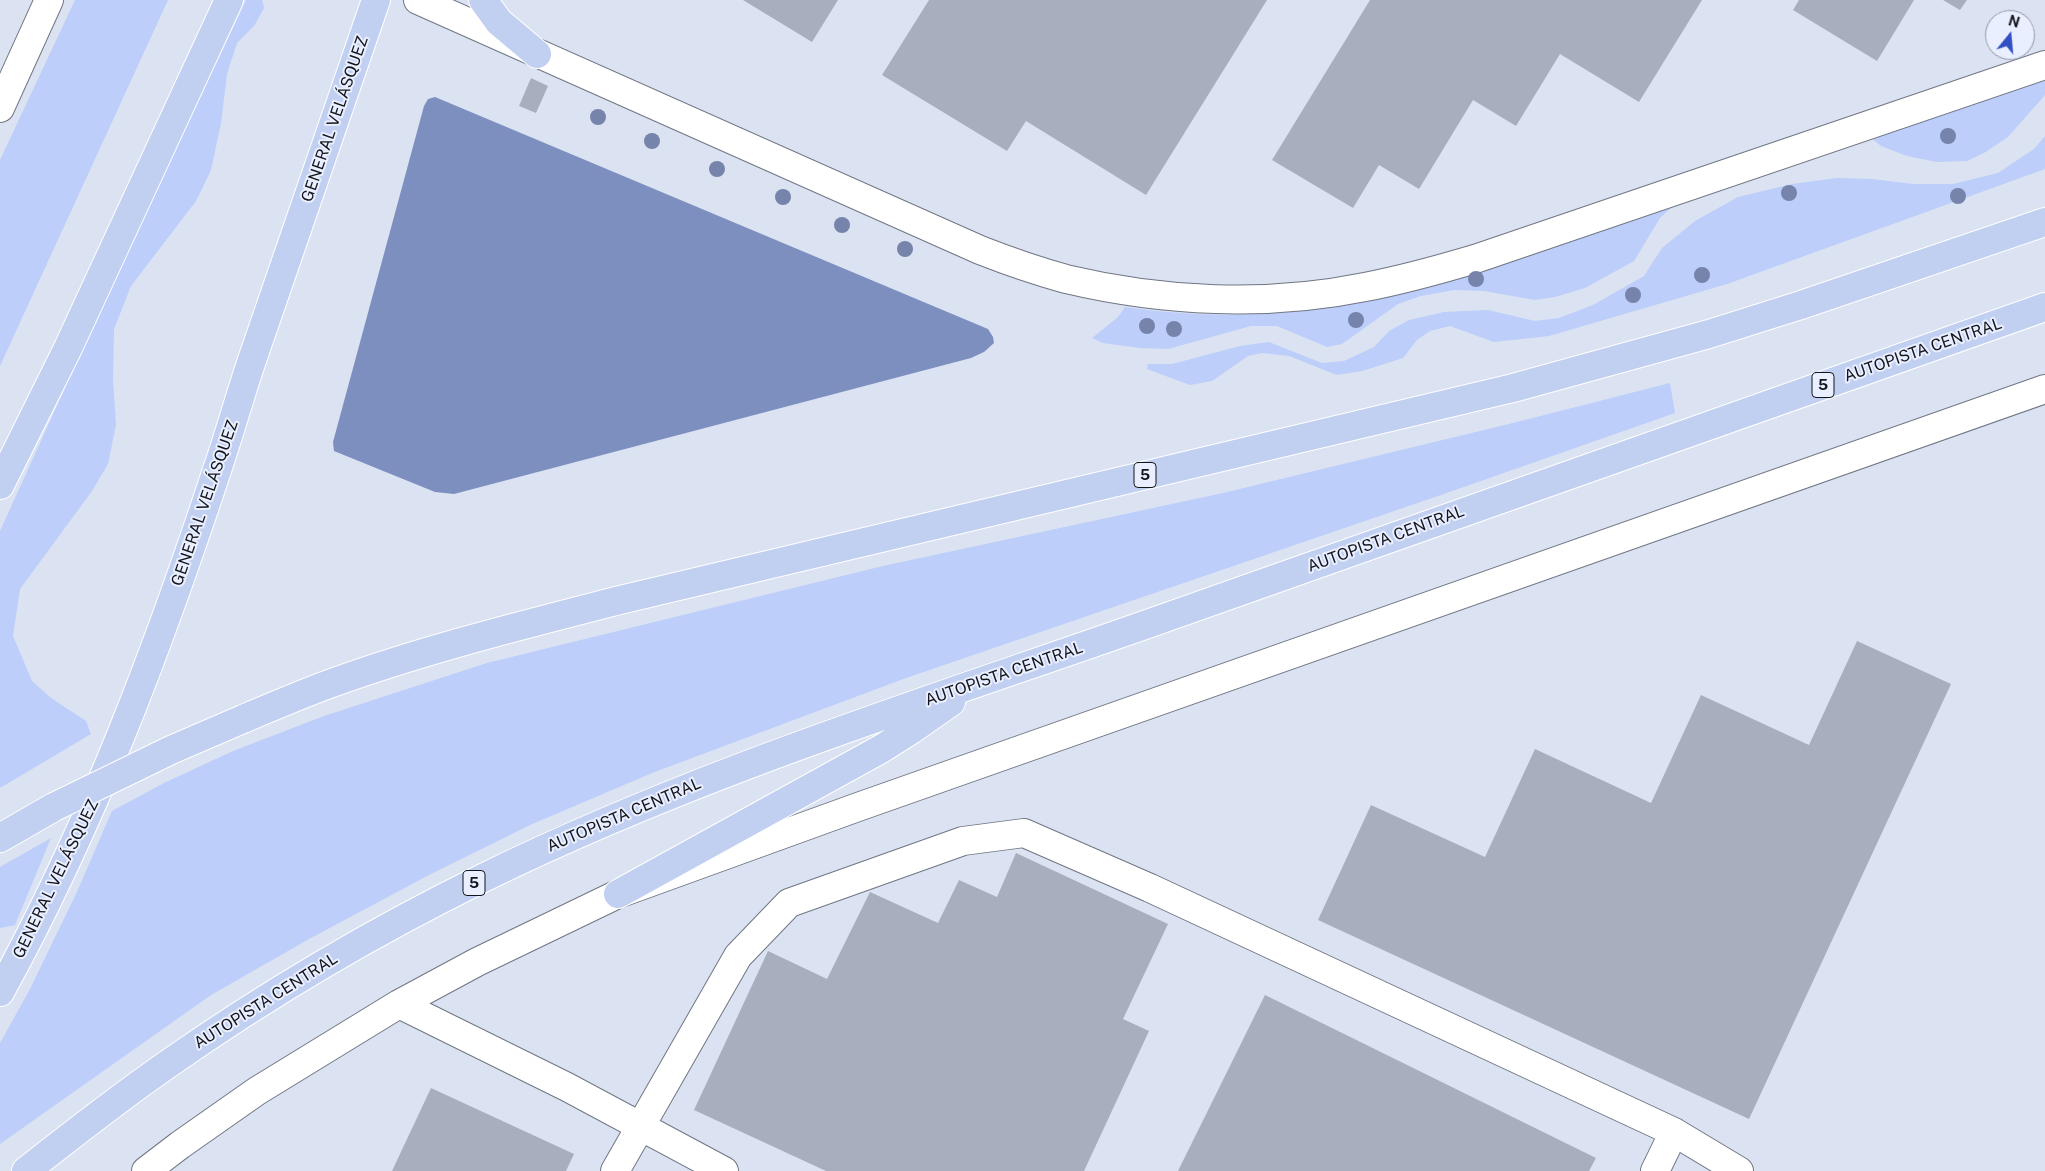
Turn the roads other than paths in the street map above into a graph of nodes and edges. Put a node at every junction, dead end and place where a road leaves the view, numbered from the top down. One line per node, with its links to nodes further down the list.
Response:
1 (49, 0): 8 (street)
2 (228, 0): 12 (highway)
3 (376, 0): 16 (highway, GENERAL VELÁSQUEZ)
4 (418, 0): 6 (street)
5 (484, 0): 6 (highway)
6 (538, 54): 7 (street)
7 (2045, 66)
8 (0, 108)
9 (2045, 222): 14 (highway, 5, bridge)
10 (2045, 307): 13 (highway, AUTOPISTA CENTRAL / 5)
11 (2045, 389): 15 (street)
12 (0, 485)
13 (970, 687): 15 (highway); 20 (highway, AUTOPISTA CENTRAL / 5)
14 (0, 838)
15 (618, 894): 17 (street)
16 (0, 992)
17 (399, 1004): 18 (street); 21 (street)
18 (640, 1126): 19 (street); 22 (street); 23 (street)
19 (1674, 1132): 24 (street); 25 (street)
20 (26, 1171)
21 (146, 1171)
22 (615, 1171)
23 (724, 1171)
24 (1655, 1171)
25 (1739, 1171)

